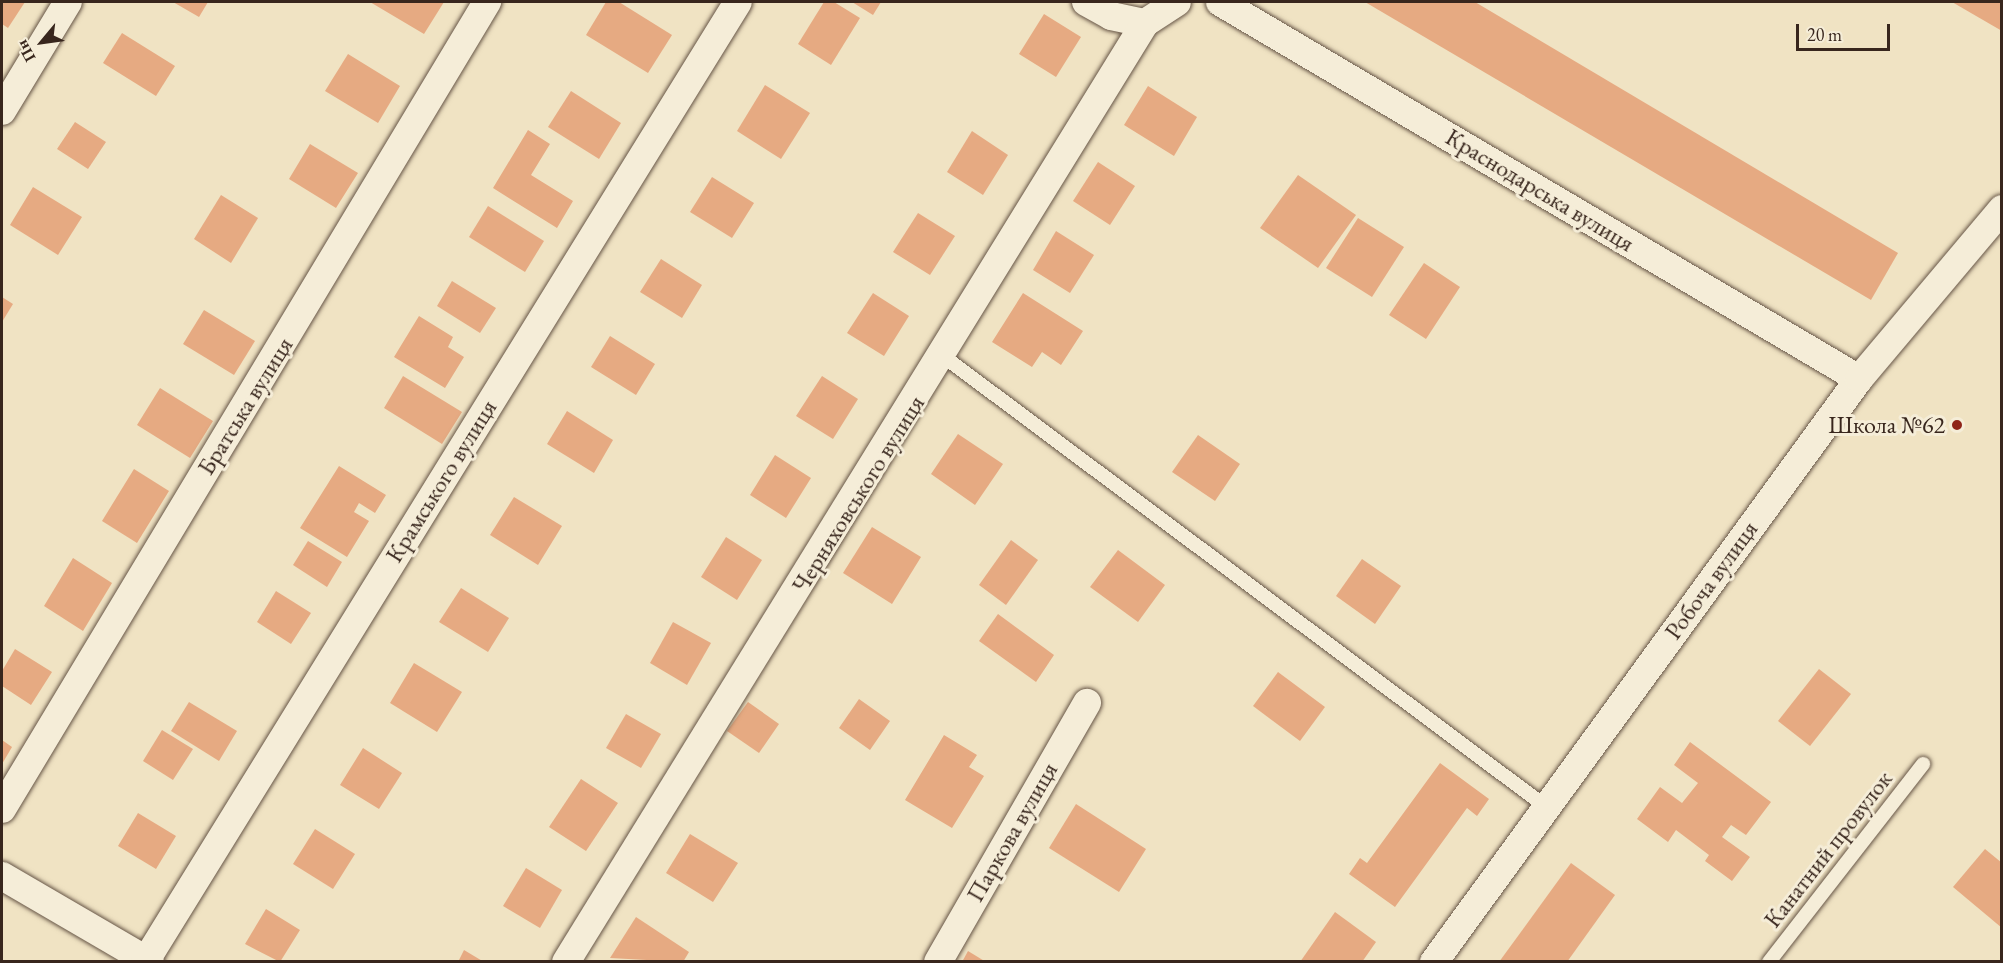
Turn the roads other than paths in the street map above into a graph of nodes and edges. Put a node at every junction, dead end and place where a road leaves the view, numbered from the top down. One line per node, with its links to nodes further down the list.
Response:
1 (68, 2): 8 (street)
2 (487, 2): 15 (street, Братська вулиця)
3 (738, 2): 17 (street, Крамського вулиця)
4 (1086, 2): 7 (street)
5 (1177, 2): 7 (street)
6 (1220, 2): 11 (street, Краснодарська вулиця)
7 (1145, 23): 10 (street, Черняховського вулиця)
8 (2, 111)
9 (2001, 209): 11 (street, Робоча вулиця)
10 (944, 356): 14 (lane); 19 (street, Черняховського вулиця)
11 (1859, 379): 14 (street, Робоча вулиця)
12 (1087, 703): 20 (street, Паркова вулиця)
13 (1923, 765): 21 (lane, Канатний провулок)
14 (1545, 806): 18 (street, Робоча вулиця)
15 (2, 809)
16 (2, 876): 17 (street)
17 (147, 961)
18 (1435, 961)
19 (566, 962)
20 (938, 962)
21 (1769, 962)

